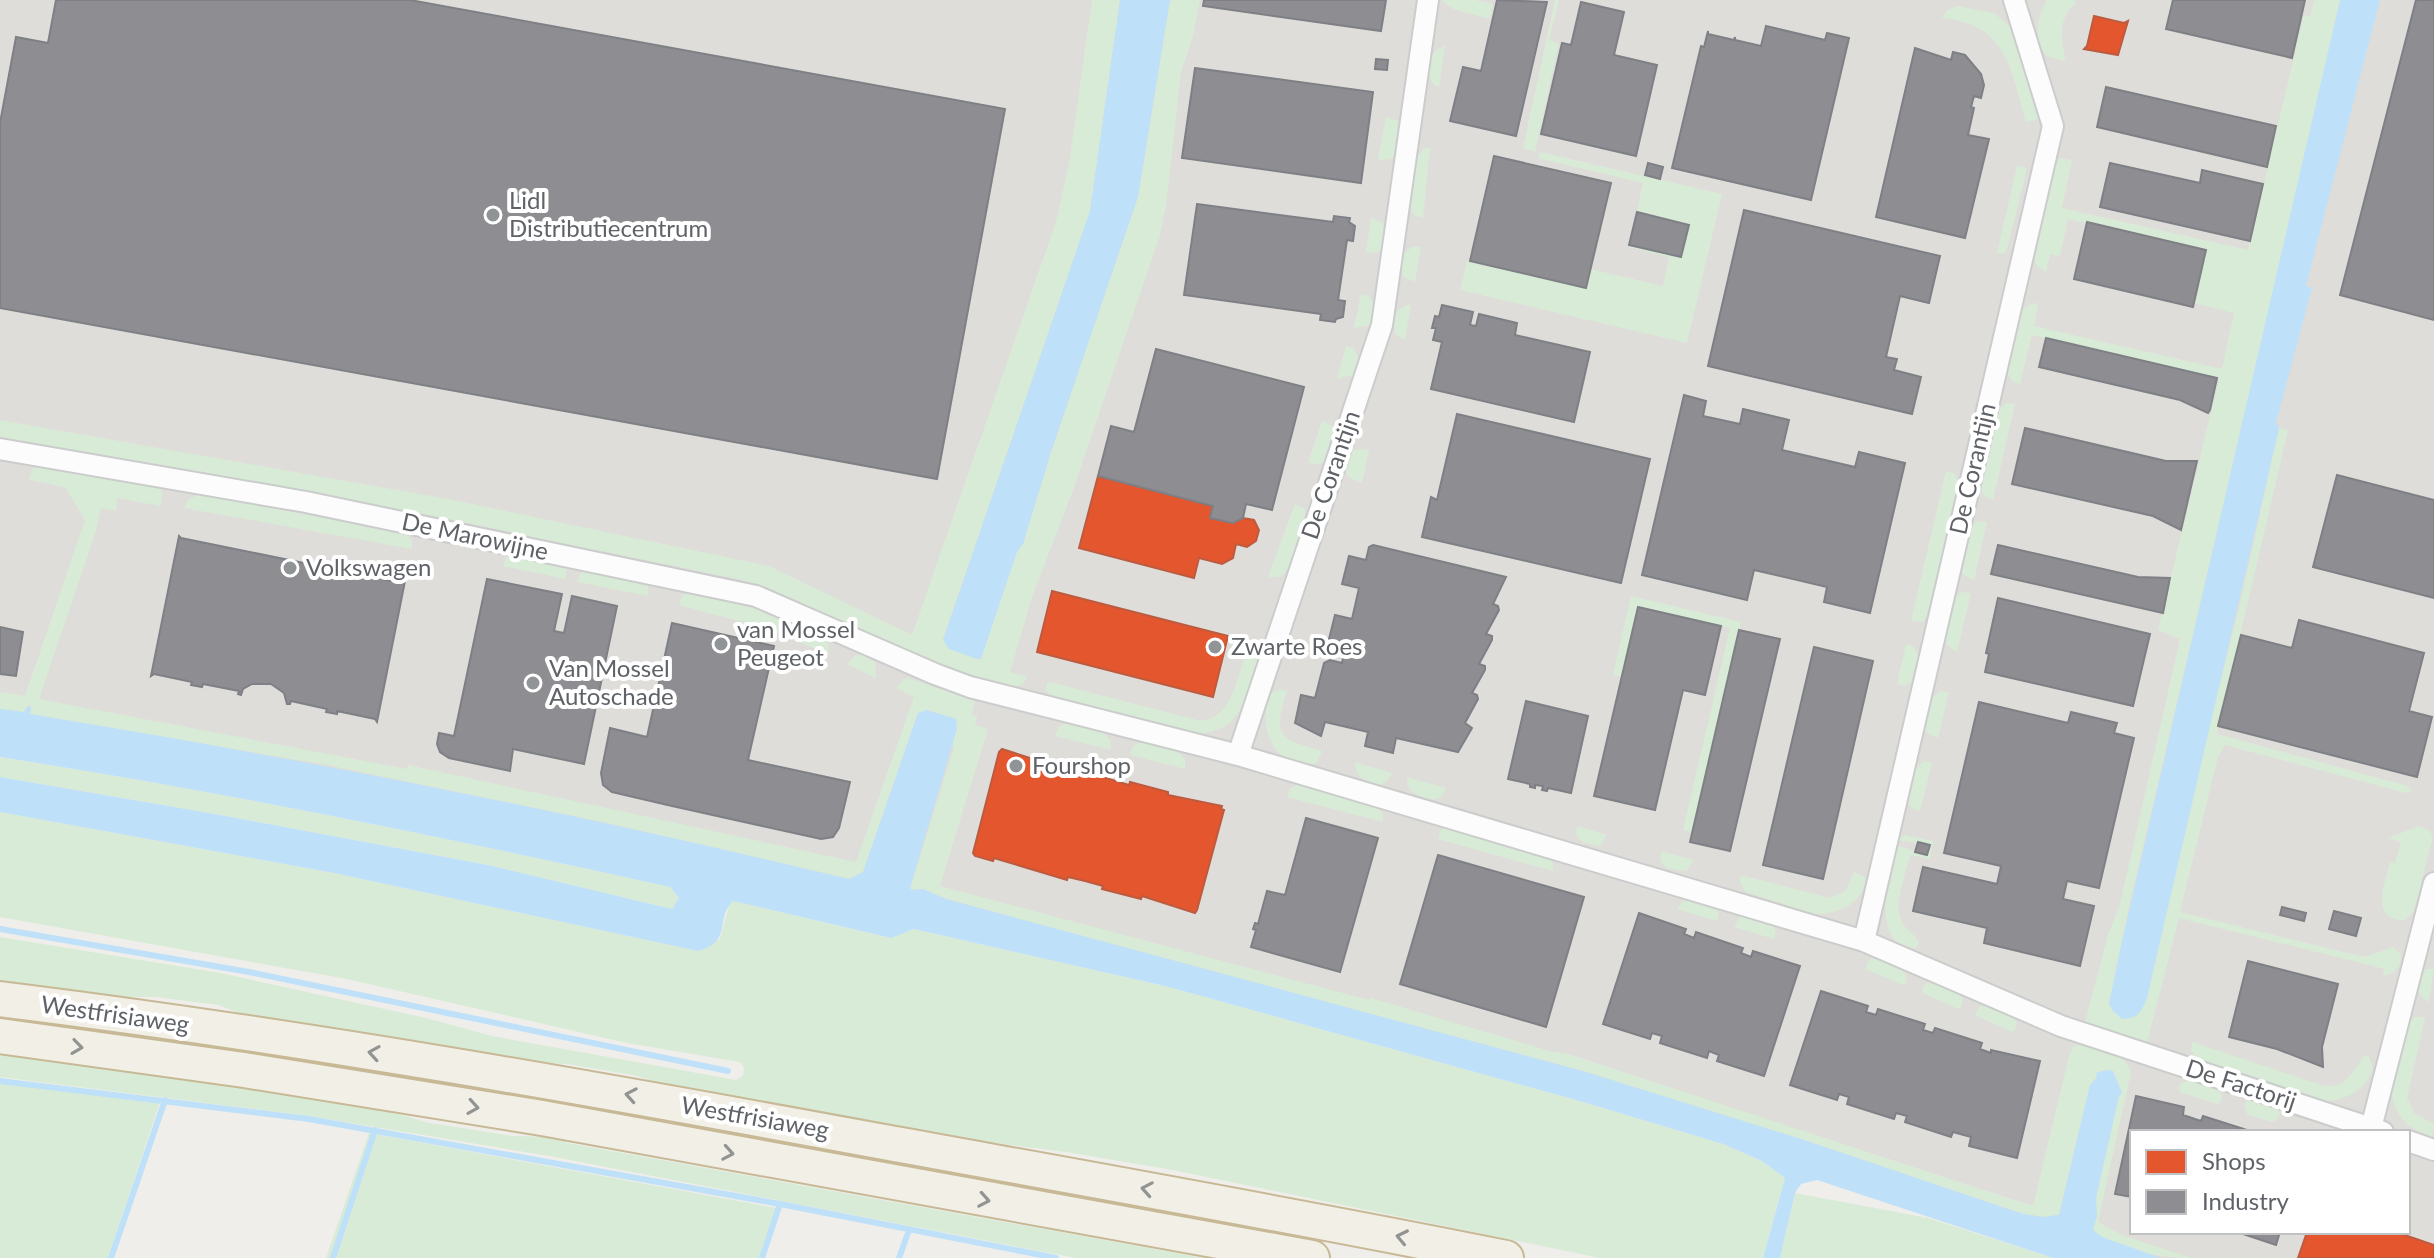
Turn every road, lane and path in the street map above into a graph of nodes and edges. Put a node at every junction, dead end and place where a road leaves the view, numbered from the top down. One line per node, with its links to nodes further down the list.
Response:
1 (1428, 0): 4 (street, De Corantijn)
2 (2014, 0): 6 (street, De Corantijn)
3 (0, 449): 4 (street, De Marowijne)
4 (1238, 755): 6 (street)
5 (2434, 883): 9 (street, De Factorij)
6 (1864, 941): 9 (street, De Factorij)
7 (0, 999): 13 (highway, Westfrisiaweg, one-way to 7)
8 (0, 1036): 12 (highway, Westfrisiaweg, one-way to 12)
9 (2377, 1130)
10 (2410, 1142): 11 (street)
11 (2434, 1150)
12 (1312, 1258)
13 (1506, 1258)

